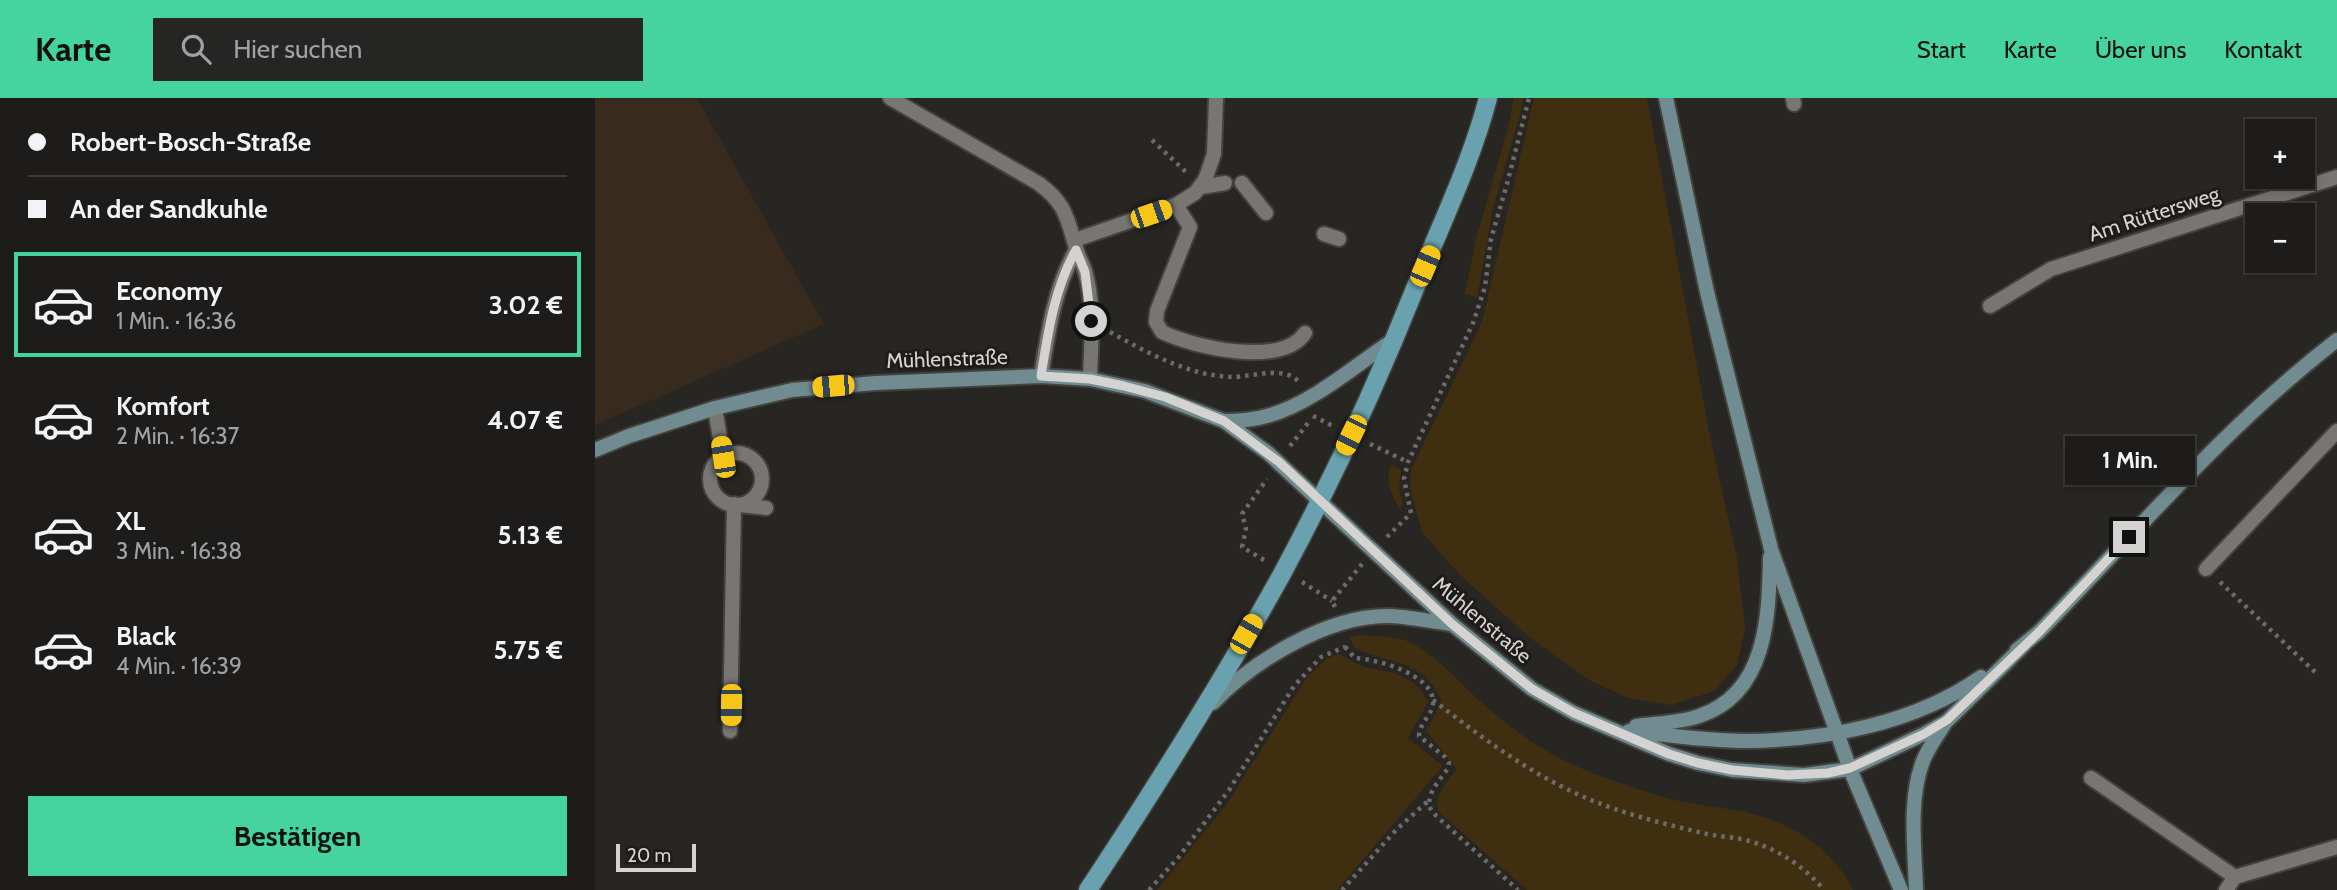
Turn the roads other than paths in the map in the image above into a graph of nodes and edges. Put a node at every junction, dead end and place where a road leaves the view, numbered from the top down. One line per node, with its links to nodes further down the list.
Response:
1 (890, 98): 13 (street)
2 (1216, 98): 8 (street)
3 (1488, 98): 16 (main road)
4 (1666, 98): 30 (main road)
5 (2337, 177): 14 (street, Am Rüttersweg)
6 (1225, 183): 8 (street)
7 (1243, 183): 10 (street)
8 (1201, 187): 9 (street)
9 (1176, 205): 13 (street); 15 (street)
10 (1266, 213)
11 (1324, 234): 12 (street)
12 (1339, 239)
13 (1076, 245): 18 (street); 19 (street)
14 (1990, 306)
15 (1305, 333)
16 (1396, 338): 21 (main road); 27 (main road)
17 (2337, 340): 33 (main road)
18 (1041, 376): 19 (main road, Mühlenstraße); 20 (main road, Mühlenstraße)
19 (1090, 379): 21 (main road, Mühlenstraße)
20 (715, 408): 23 (main road, Mühlenstraße); 26 (street)
21 (1224, 421): 27 (main road, Mühlenstraße)
22 (2337, 431): 31 (street)
23 (595, 450)
24 (768, 453): 25 (street)
25 (740, 454): 26 (street); 28 (street)
26 (723, 457): 28 (street)
27 (1319, 500): 32 (main road, Mühlenstraße); 35 (main road)
28 (736, 505): 29 (street); 37 (street)
29 (766, 508)
30 (1771, 548): 36 (main road); 38 (main road)
31 (2206, 569)
32 (1452, 624): 35 (main road); 36 (main road, Mühlenstraße)
33 (2024, 645): 34 (main road); 38 (main road, Mühlenstraße)
34 (1947, 720): 39 (main road, Mühlenstraße); 45 (main road)
35 (1191, 726): 43 (main road)
36 (1613, 729): 38 (main road, Mühlenstraße); 39 (main road, Mühlenstraße)
37 (730, 731)
38 (1837, 733): 39 (main road)
39 (1850, 768): 44 (main road)
40 (2091, 778): 42 (street)
41 (2337, 847): 42 (street)
42 (2235, 877): 46 (street)
43 (1088, 890)
44 (1901, 890)
45 (1916, 890)
46 (2226, 890)

